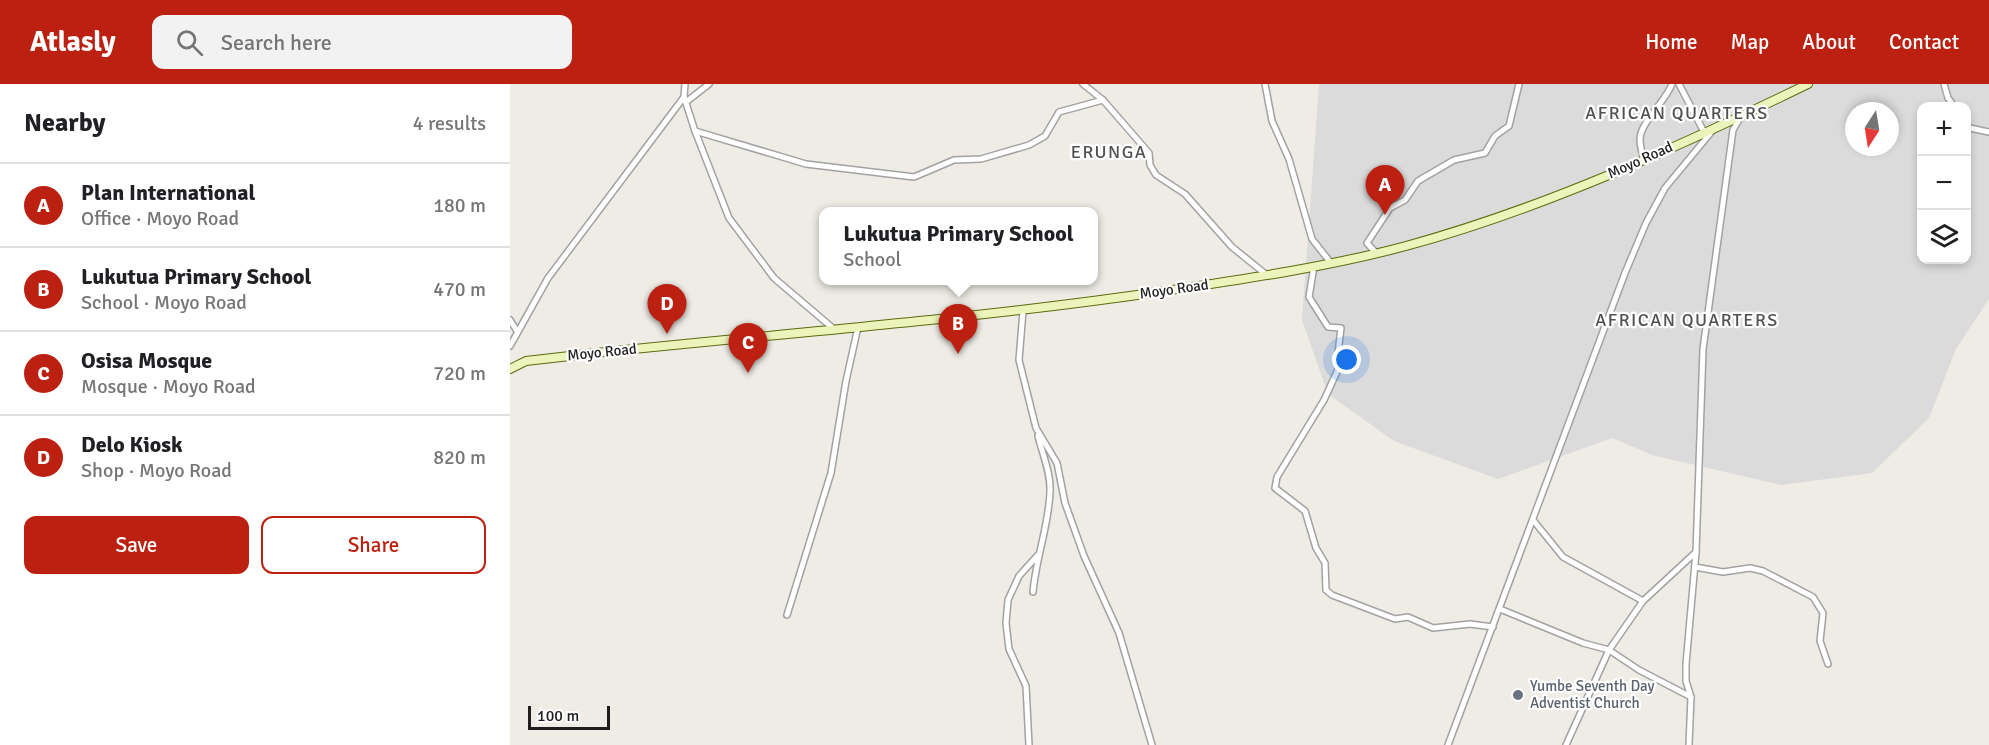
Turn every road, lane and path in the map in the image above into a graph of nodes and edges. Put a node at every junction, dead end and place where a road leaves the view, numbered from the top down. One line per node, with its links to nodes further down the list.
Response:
1 (685, 84): 10 (street)
2 (710, 84): 10 (street)
3 (1083, 84): 11 (street)
4 (1265, 84): 21 (street)
5 (1520, 84): 20 (street)
6 (1672, 84): 19 (street)
7 (1679, 84): 17 (street)
8 (1808, 84): 13 (main road, Moyo Road)
9 (1944, 84): 12 (street)
10 (685, 100): 16 (street); 28 (street)
11 (1104, 100): 16 (street); 23 (street)
12 (1951, 102)
13 (1741, 116): 14 (main road, Moyo Road); 35 (street)
14 (1716, 127): 17 (main road, Moyo Road); 34 (street)
15 (1971, 128): 18 (street)
16 (695, 131): 27 (street)
17 (1704, 132): 19 (main road, Moyo Road)
18 (1989, 132)
19 (1644, 159): 20 (main road, Moyo Road)
20 (1376, 253): 21 (main road, Moyo Road)
21 (1331, 263): 22 (main road, Moyo Road)
22 (1314, 266): 23 (main road, Moyo Road); 42 (street)
23 (1268, 276): 24 (main road, Moyo Road)
24 (1023, 311): 26 (main road, Moyo Road); 33 (street)
25 (510, 320): 28 (street)
26 (858, 327): 27 (main road, Moyo Road); 41 (street)
27 (835, 330): 30 (main road, Moyo Road)
28 (517, 331): 29 (street)
29 (510, 346)
30 (526, 361): 31 (main road); 32 (main road, Moyo Road)
31 (510, 364)
32 (510, 369)
33 (1036, 429): 36 (street); 47 (street)
34 (1533, 520): 39 (street); 40 (street)
35 (1696, 552): 37 (street); 39 (street)
36 (1038, 555): 38 (street); 46 (street)
37 (1695, 567): 44 (street); 45 (street)
38 (1033, 592)
39 (1643, 601): 43 (street)
40 (1500, 609): 42 (street); 43 (street)
41 (787, 615)
42 (1493, 627): 48 (street)
43 (1609, 650): 45 (street); 49 (street)
44 (1828, 664)
45 (1691, 696): 50 (street)
46 (1029, 745)
47 (1152, 745)
48 (1448, 745)
49 (1566, 745)
50 (1689, 745)

